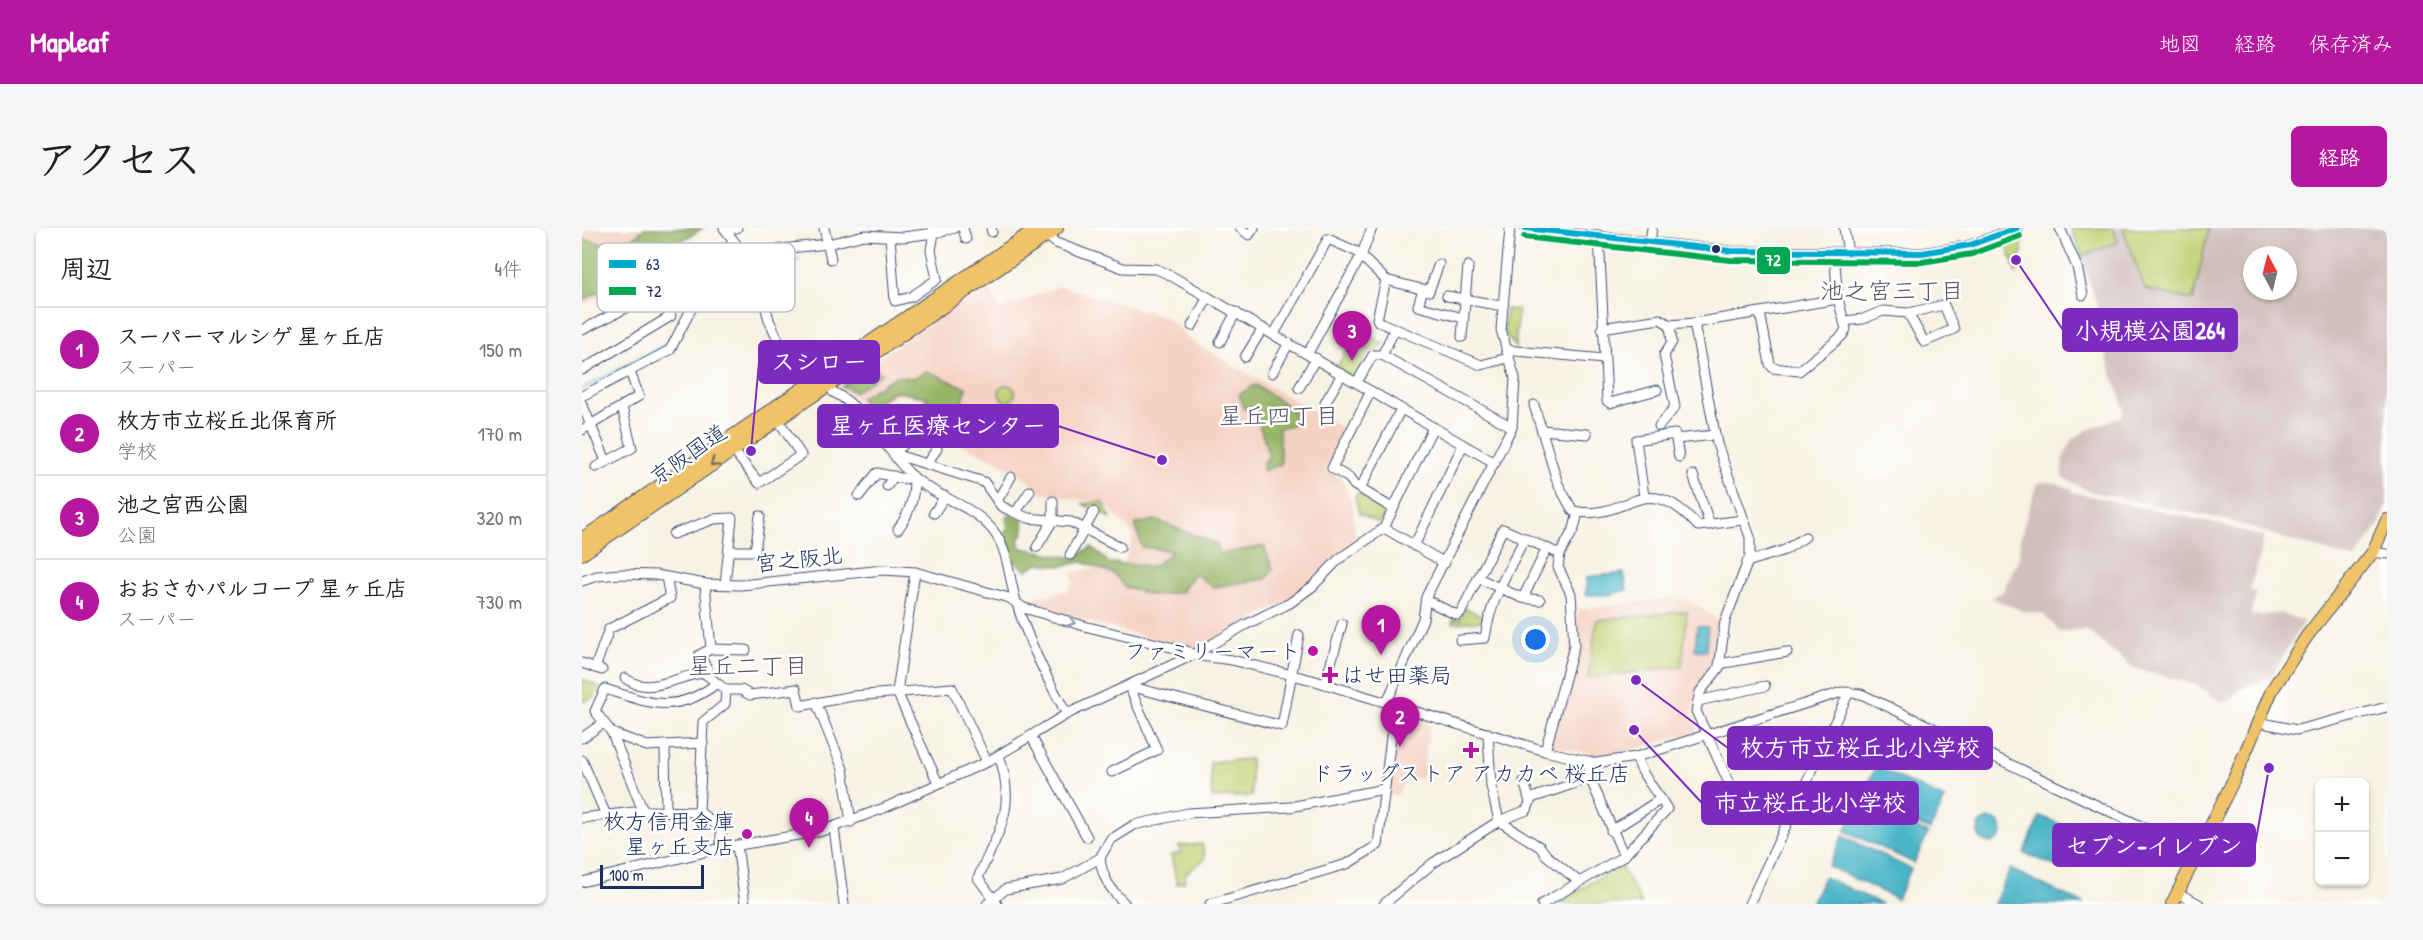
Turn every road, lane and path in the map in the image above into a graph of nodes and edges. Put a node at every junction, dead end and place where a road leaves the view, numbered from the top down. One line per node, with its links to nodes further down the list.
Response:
1 (724, 228): 2 (street); 22 (street)
2 (737, 228)
3 (824, 228): 23 (street)
4 (955, 228): 16 (street)
5 (963, 228): 20 (street)
6 (1240, 228): 7 (street)
7 (1254, 228)
8 (1372, 228): 27 (street)
9 (1510, 228): 38 (street)
10 (1525, 228): 15 (street)
11 (1652, 228): 21 (street)
12 (1844, 228): 26 (street)
13 (2017, 228): 26 (street)
14 (2060, 228): 33 (street)
15 (1547, 229): 18 (street)
16 (934, 231): 19 (street); 19 (street)
17 (1048, 231): 35 (street); 55 (highway, 京阪国道)
18 (1599, 236): 21 (street); 52 (street)
19 (890, 237): 23 (street)
20 (966, 239)
21 (1650, 241): 25 (street)
22 (733, 243)
23 (828, 244): 24 (street); 28 (street)
24 (795, 248)
25 (1834, 253): 26 (street); 36 (street)
26 (1848, 253)
27 (1362, 255): 31 (street); 56 (street); 62 (street)
28 (831, 259)
29 (1439, 264): 32 (street)
30 (1468, 266): 37 (street)
31 (1386, 280): 32 (street); 53 (street)
32 (1423, 289): 46 (street)
33 (2083, 295)
34 (1447, 296): 37 (street)
35 (1208, 297): 43 (street); 50 (street)
36 (1839, 299): 45 (street); 47 (street)
37 (1464, 300): 38 (street); 46 (street)
38 (1503, 306): 60 (street)
39 (618, 312): 54 (street)
40 (668, 312): 65 (street)
41 (690, 312): 66 (street)
42 (767, 312): 69 (street)
43 (1236, 312): 51 (street); 58 (street)
44 (1908, 313): 44 (street); 47 (street)
45 (1760, 314): 47 (street); 48 (street)
46 (1463, 318): 57 (street)
47 (1844, 321)
48 (1694, 322): 49 (street); 89 (street)
49 (1670, 325): 52 (street); 82 (street)
50 (1192, 326)
51 (1263, 328): 56 (street); 63 (street)
52 (1602, 328): 64 (street)
53 (1395, 329): 60 (street); 61 (street)
54 (582, 330)
55 (893, 333): 81 (highway, 京阪国道); 128 (highway, 京阪国道)
56 (1274, 334): 59 (street)
57 (1462, 337)
58 (1220, 342)
59 (1289, 343): 62 (street); 67 (street)
60 (1507, 354): 64 (street); 84 (street)
61 (1382, 355): 70 (street); 84 (street)
62 (1312, 356): 68 (street); 71 (street)
63 (1245, 357)
64 (1604, 358): 72 (street)
65 (582, 370)
66 (630, 372): 75 (street); 79 (street)
67 (1272, 373)
68 (1342, 374): 70 (street); 76 (street)
69 (805, 377)
70 (1357, 382): 73 (street)
71 (1299, 388)
72 (1657, 390)
73 (1371, 391): 80 (street); 105 (street)
74 (833, 392): 86 (street)
75 (582, 396)
76 (1325, 403)
77 (582, 404): 85 (street)
78 (1534, 405): 87 (street)
79 (622, 407): 85 (street); 96 (street)
80 (1401, 409): 83 (street); 105 (street)
81 (777, 418): 93 (highway, 京阪国道); 93 (street)
82 (1659, 426)
83 (1433, 427): 91 (street); 112 (street)
84 (1512, 427): 98 (street)
85 (586, 428): 96 (street)
86 (874, 430): 94 (street); 94 (street)
87 (1542, 430): 88 (street); 115 (street)
88 (1587, 434)
89 (1715, 435): 90 (street); 118 (street)
90 (1676, 439): 95 (street); 109 (street)
91 (1463, 445): 98 (street); 129 (street)
92 (937, 449): 97 (street)
93 (733, 450): 135 (highway, 京阪国道, one-way to 135)
94 (894, 454): 97 (street); 102 (street)
95 (1678, 457)
96 (606, 461): 99 (street)
97 (927, 463): 110 (street)
98 (1495, 463): 140 (street)
99 (597, 467)
100 (1693, 475): 121 (street)
101 (894, 476): 102 (street); 104 (street); 107 (street)
102 (913, 476): 108 (street); 123 (street)
103 (1011, 477): 110 (street)
104 (887, 486)
105 (1360, 489): 112 (street)
106 (1030, 491): 113 (street)
107 (859, 496)
108 (945, 496): 116 (street); 151 (street)
109 (1644, 496): 115 (street); 121 (street)
110 (997, 501): 113 (street)
111 (1053, 501): 119 (street)
112 (1392, 508): 122 (street)
113 (1016, 512): 119 (street)
114 (1094, 512): 124 (street)
115 (1578, 512): 136 (street)
116 (934, 513)
117 (760, 516): 133 (street)
118 (1742, 519): 121 (street); 139 (street)
119 (1053, 520): 124 (street); 130 (street)
120 (2387, 520): 134 (main road)
121 (1710, 525)
122 (1384, 528): 129 (street); 158 (street)
123 (898, 529)
124 (1084, 529): 131 (street); 138 (street)
125 (673, 534): 133 (street)
126 (1805, 537): 139 (street)
127 (1525, 538): 132 (street); 143 (street); 147 (street)
128 (582, 540)
129 (1414, 546): 140 (street)
130 (1037, 547)
131 (1120, 547)
132 (1547, 548): 136 (street); 148 (street)
133 (729, 551): 146 (street)
134 (2373, 552): 137 (street); 176 (main road)
135 (582, 553)
136 (1560, 554): 185 (street)
137 (2387, 554)
138 (1070, 555)
139 (1747, 562): 160 (street)
140 (1445, 563): 149 (street)
141 (915, 572): 146 (street, 宮之阪北); 151 (street, 宮之阪北); 169 (street)
142 (666, 577): 144 (street, 宮之阪北); 145 (street, 宮之阪北); 159 (street)
143 (1478, 578): 147 (street); 149 (street)
144 (582, 581)
145 (705, 584): 146 (street, 宮之阪北); 155 (street)
146 (725, 584)
147 (1499, 588): 148 (street); 154 (street)
148 (1523, 598): 150 (street)
149 (1426, 600): 173 (street)
150 (1540, 600)
151 (1016, 603): 158 (street, 宮之阪北, one-way to 158); 175 (street)
152 (1342, 624): 165 (street)
153 (1299, 634): 162 (street)
154 (1460, 640)
155 (711, 649): 156 (street); 161 (street)
156 (746, 650)
157 (1787, 652): 160 (street)
158 (1193, 656): 162 (street, 宮之阪北); 166 (street)
159 (582, 663)
160 (1719, 664): 171 (street)
161 (704, 673): 163 (street); 164 (street)
162 (1291, 675): 165 (street, 宮之阪北); 166 (street)
163 (625, 678)
164 (716, 684): 168 (street); 177 (street)
165 (1325, 684): 173 (street, 宮之阪北)
166 (1128, 686): 175 (street); 191 (street)
167 (1765, 686): 171 (street)
168 (726, 690): 172 (street); 183 (street)
169 (897, 692): 172 (street); 190 (street); 194 (street)
170 (1849, 692): 180 (street, 宮之阪北); 198 (street); 211 (street)
171 (1698, 701): 180 (street)
172 (816, 702): 205 (street)
173 (1387, 702): 179 (street, 宮之阪北); 195 (street)
174 (2387, 706): 176 (street)
175 (1067, 714): 181 (street)
176 (2258, 722): 211 (main road)
177 (603, 723): 178 (street); 182 (street)
178 (612, 733): 184 (street); 200 (street)
179 (1488, 733): 185 (street, 宮之阪北); 204 (street)
180 (1704, 734): 187 (street, 宮之阪北); 198 (street)
181 (1031, 736): 186 (street); 208 (street)
182 (582, 738)
183 (703, 743): 184 (street); 201 (street)
184 (665, 745): 199 (street)
185 (1545, 751): 189 (street, 宮之阪北)
186 (999, 755): 190 (street); 217 (street)
187 (1636, 757): 189 (street, 宮之阪北); 197 (street)
188 (582, 760): 202 (street)
189 (1588, 761): 192 (street)
190 (987, 762): 194 (street)
191 (1112, 772)
192 (1590, 778): 196 (street); 207 (street)
193 (1524, 781): 196 (street)
194 (938, 783): 205 (street)
195 (1384, 789): 213 (street); 221 (street)
196 (1529, 799): 204 (street)
197 (1661, 799): 207 (street); 212 (street)
198 (1800, 801): 224 (street)
199 (666, 810): 200 (street); 201 (street)
200 (643, 811): 202 (street)
201 (699, 812): 210 (street)
202 (606, 815): 203 (street)
203 (582, 818)
204 (1499, 821): 214 (street); 222 (street)
205 (851, 822): 206 (street)
206 (834, 828): 209 (street); 219 (street)
207 (1611, 831): 212 (street)
208 (1087, 837)
209 (737, 845): 210 (street); 218 (street)
210 (721, 848): 215 (street)
211 (2198, 854): 216 (main road)
212 (1624, 856): 214 (street)
213 (1100, 858): 217 (street); 220 (street)
214 (1578, 881): 223 (street)
215 (582, 882)
216 (2175, 898): 225 (street)
217 (992, 902)
218 (745, 904)
219 (844, 904)
220 (1125, 904)
221 (1210, 904)
222 (1384, 904)
223 (1542, 904)
224 (1749, 904)
225 (2199, 904)

